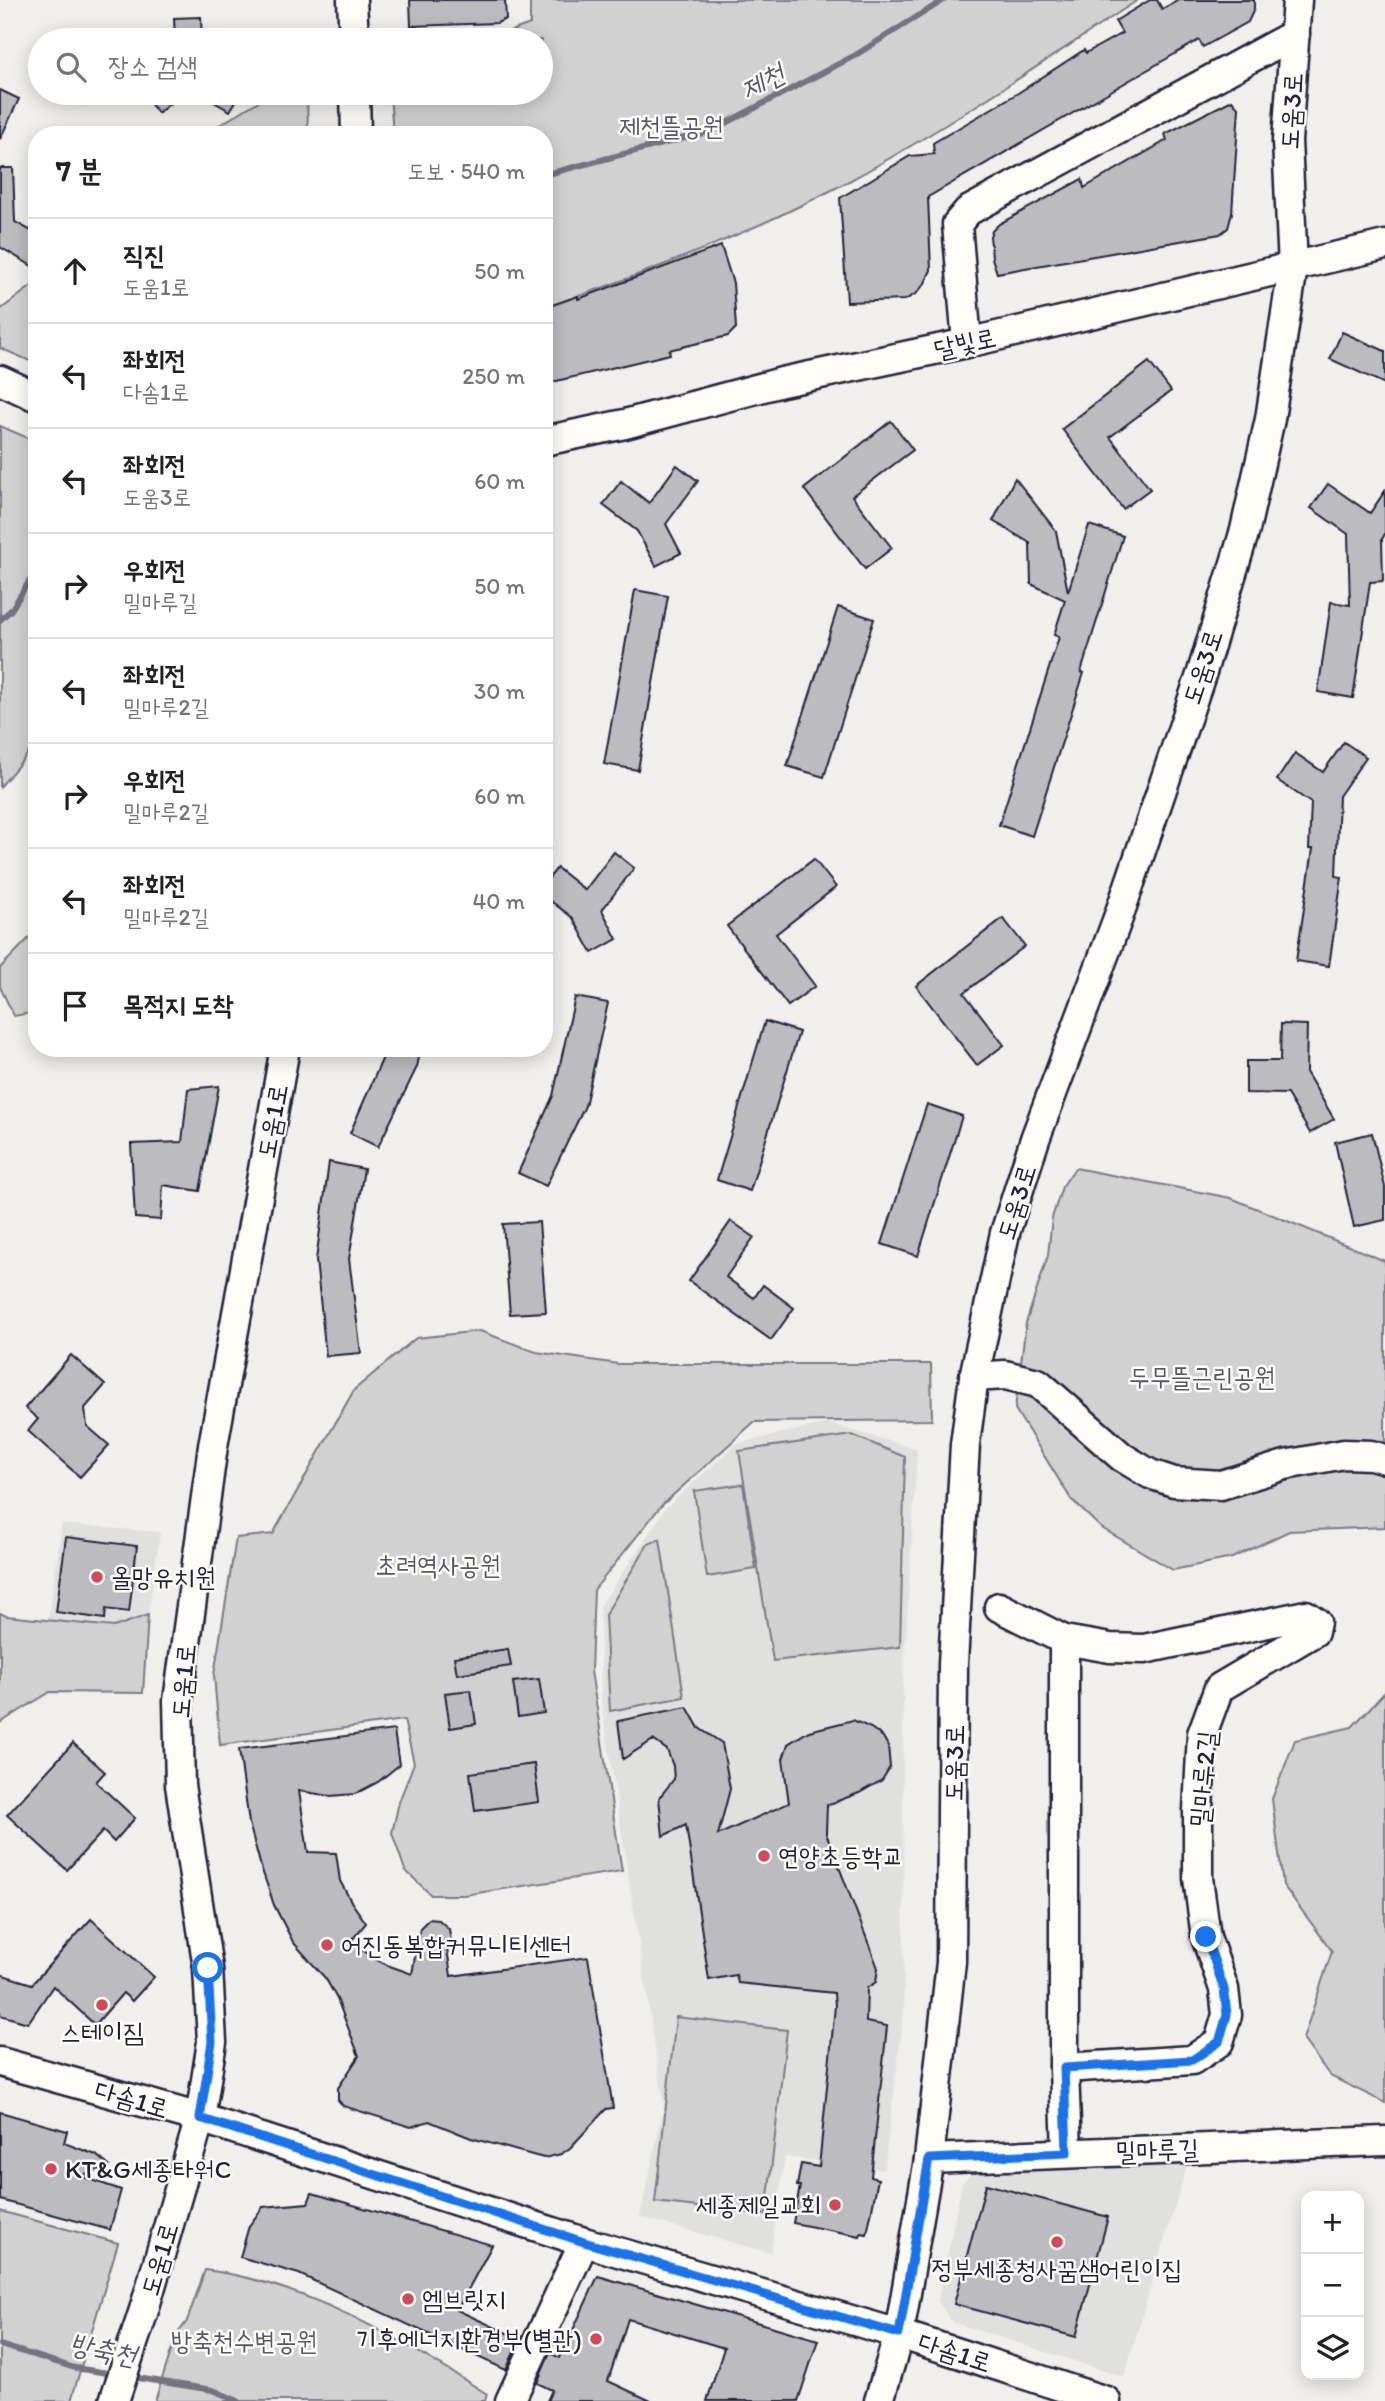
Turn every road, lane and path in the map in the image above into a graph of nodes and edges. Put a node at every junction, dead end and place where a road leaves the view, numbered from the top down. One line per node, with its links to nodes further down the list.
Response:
1 (352, 0): 3 (street)
2 (1297, 0): 4 (street, 도움3로)
3 (353, 28)
4 (1295, 34): 8 (street, 도움3로); 9 (street, 도움3로)
5 (355, 105): 6 (street)
6 (356, 126)
7 (1385, 245): 8 (street, 달빛로)
8 (1293, 267): 9 (street, 달빛로); 14 (street, 도움3로)
9 (967, 343): 12 (street, 달빛로)
10 (0, 380): 11 (street)
11 (28, 393)
12 (553, 439)
13 (283, 1057): 20 (street, 도움1로)
14 (974, 1377): 15 (street); 23 (street, 도움3로)
15 (1385, 1459)
16 (999, 1607): 17 (street, 밀마루2길)
17 (1064, 1640): 19 (street); 19 (street, 밀마루2길)
18 (0, 2062): 20 (street, 다솜1로)
19 (1064, 2068): 22 (street)
20 (200, 2118): 24 (street, 다솜1로); 26 (street, 도움1로)
21 (1385, 2141): 22 (street, 밀마루길)
22 (1067, 2153): 23 (street, 밀마루길)
23 (929, 2159): 25 (street, 도움3로)
24 (584, 2242): 25 (street, 다솜1로); 27 (street)
25 (899, 2334): 28 (street, 도움3로); 29 (street, 다솜1로)
26 (114, 2401)
27 (510, 2401)
28 (879, 2401)
29 (1106, 2401)

